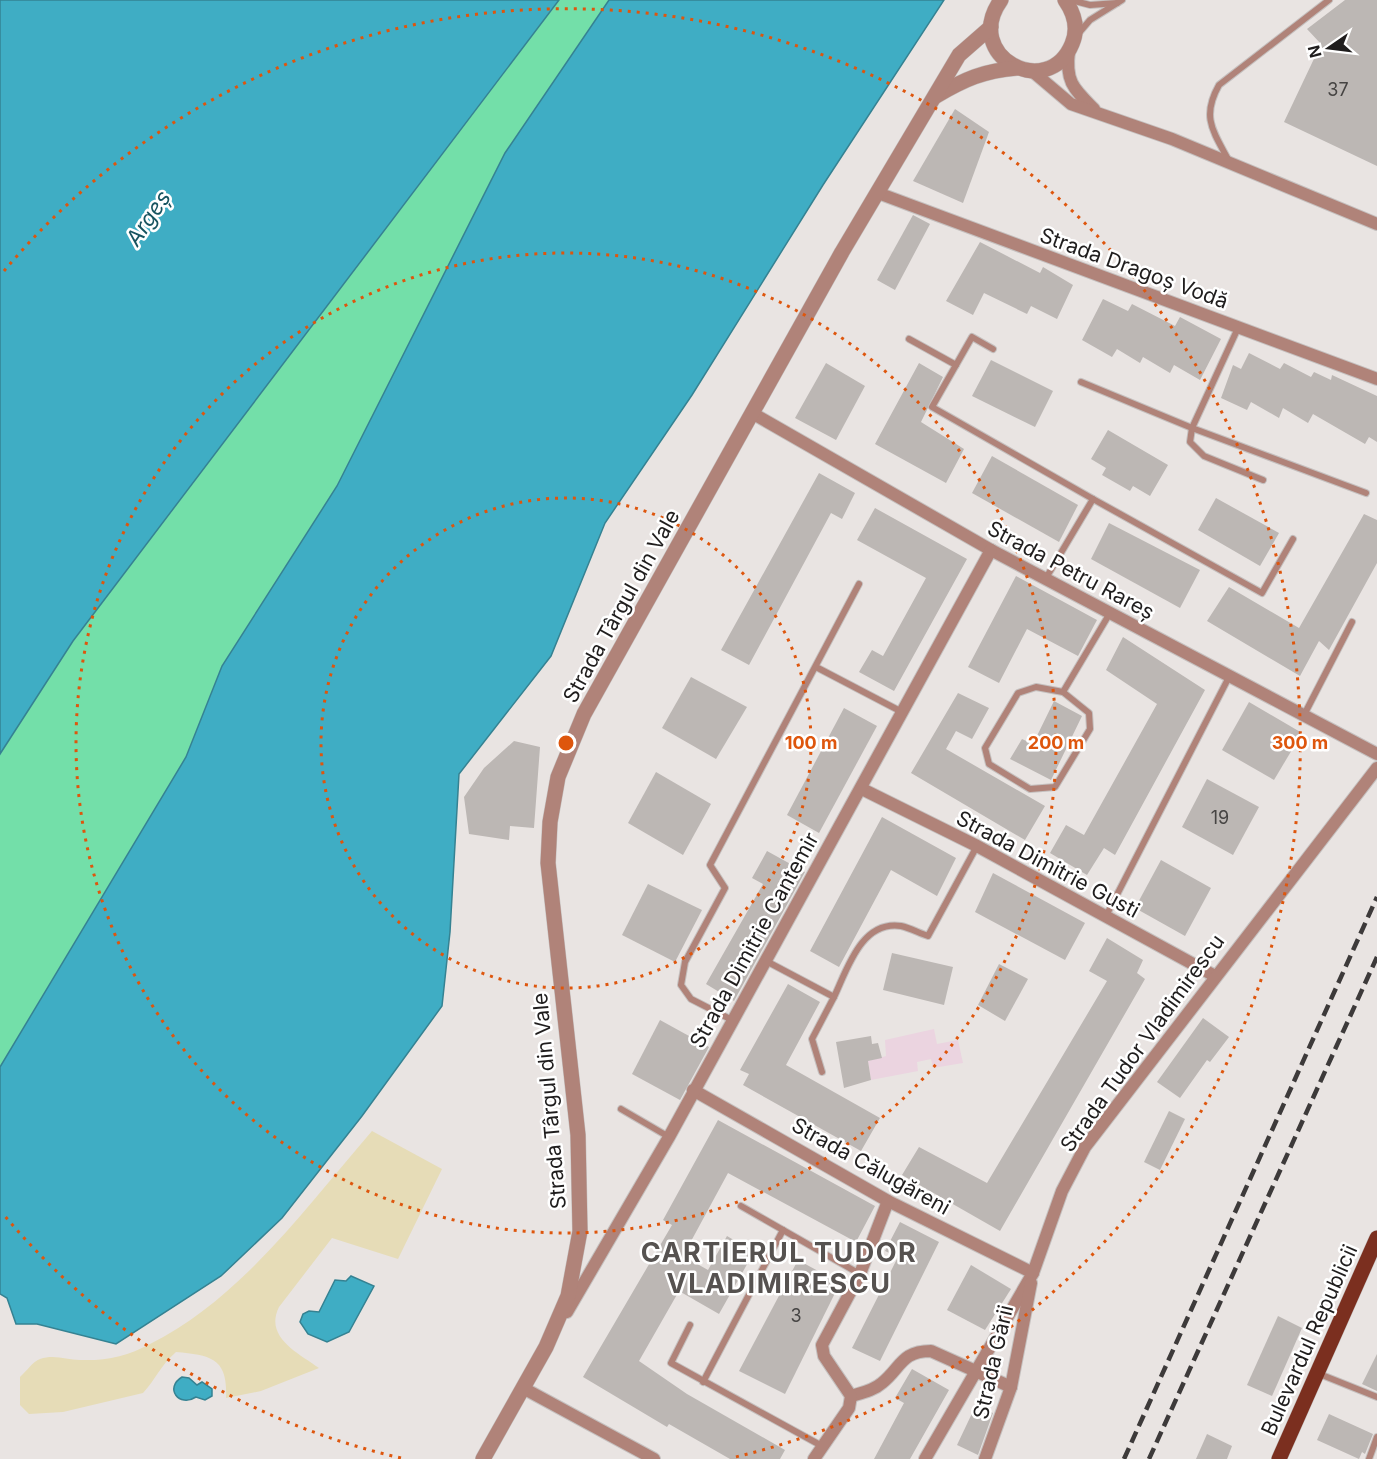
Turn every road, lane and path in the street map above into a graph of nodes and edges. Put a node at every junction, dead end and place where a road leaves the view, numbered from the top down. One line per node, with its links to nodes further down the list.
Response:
1 (1001, 0): 6 (street, Strada Târgul din Vale)
2 (1065, 0): 7 (street)
3 (1071, 0): 5 (lane)
4 (1329, 0): 11 (lane)
5 (1120, 1): 7 (lane)
6 (991, 27): 8 (street); 9 (street, Strada Târgul din Vale)
7 (1072, 45): 8 (street, Strada Târgul din Vale); 10 (street)
8 (1024, 70): 9 (street, Strada Târgul din Vale); 10 (street)
9 (936, 96): 12 (street, Strada Târgul din Vale)
10 (1095, 110): 11 (street)
11 (1229, 161): 13 (street)
12 (878, 194): 14 (street, Strada Dragoș Vodă); 20 (street, Strada Târgul din Vale)
13 (1377, 224)
14 (1238, 328): 18 (street, Strada Dragoș Vodă); 21 (lane)
15 (909, 339): 17 (lane)
16 (993, 349): 17 (lane)
17 (956, 365): 24 (lane)
18 (1377, 379)
19 (1081, 382): 21 (lane)
20 (752, 413): 26 (street, Strada Petru Rareș); 56 (street, Strada Târgul din Vale)
21 (1192, 428): 22 (lane); 23 (lane)
22 (1263, 480)
23 (1366, 493)
24 (1093, 498): 25 (lane); 27 (lane)
25 (1293, 539)
26 (991, 550): 27 (street, Strada Petru Rareș); 34 (street, Strada Dimitrie Cantemir)
27 (1045, 579): 29 (street, Strada Petru Rareș)
28 (859, 584): 31 (lane)
29 (1110, 613): 32 (street, Strada Petru Rareș); 33 (lane)
30 (1352, 622): 35 (lane)
31 (816, 667): 34 (lane); 44 (lane)
32 (1230, 676): 35 (street, Strada Petru Rareș); 40 (lane)
33 (1063, 692): 33 (lane)
34 (902, 712): 38 (street, Strada Dimitrie Cantemir)
35 (1304, 715): 36 (street, Strada Petru Rareș)
36 (1377, 754)
37 (1377, 768): 42 (street, Strada Tudor Vladimirescu)
38 (862, 789): 39 (street, Strada Dimitrie Gusti); 41 (street, Strada Dimitrie Cantemir)
39 (977, 846): 40 (street, Strada Dimitrie Gusti); 43 (lane)
40 (1106, 916): 42 (street, Strada Dimitrie Gusti)
41 (766, 961): 43 (lane); 44 (street, Strada Dimitrie Cantemir)
42 (1215, 976): 53 (street, Strada Tudor Vladimirescu)
43 (834, 998): 45 (lane)
44 (732, 1020): 46 (street, Strada Dimitrie Cantemir)
45 (822, 1072)
46 (693, 1089): 48 (street, Strada Dimitrie Cantemir); 49 (street, Strada Călugăreni)
47 (621, 1109): 48 (lane)
48 (669, 1137): 56 (street, Strada Dimitrie Cantemir)
49 (888, 1201): 53 (street, Strada Călugăreni); 54 (street)
50 (741, 1206): 51 (lane)
51 (783, 1230): 54 (lane); 59 (lane)
52 (1377, 1238): 58 (main road, Bulevardul Republicii)
53 (1033, 1273): 57 (street, Strada Tudor Vladimirescu); 60 (street, Strada Gării)
54 (860, 1274): 62 (street)
55 (690, 1325): 59 (lane)
56 (546, 1347): 61 (street, Strada Târgul din Vale)
57 (976, 1371): 60 (street); 62 (street); 69 (street, Strada Tudor Vladimirescu)
58 (1317, 1373): 63 (lane); 71 (main road, Bulevardul Republicii)
59 (703, 1382): 65 (lane)
60 (1011, 1387): 70 (street, Strada Gării)
61 (523, 1388): 66 (street, Strada Târgul din Vale); 67 (street)
62 (851, 1396): 65 (street)
63 (1377, 1397)
64 (1377, 1437): 72 (lane)
65 (823, 1447): 68 (street)
66 (483, 1459)
67 (654, 1459)
68 (814, 1459)
69 (925, 1459)
70 (985, 1459)
71 (1279, 1459)
72 (1369, 1459)

